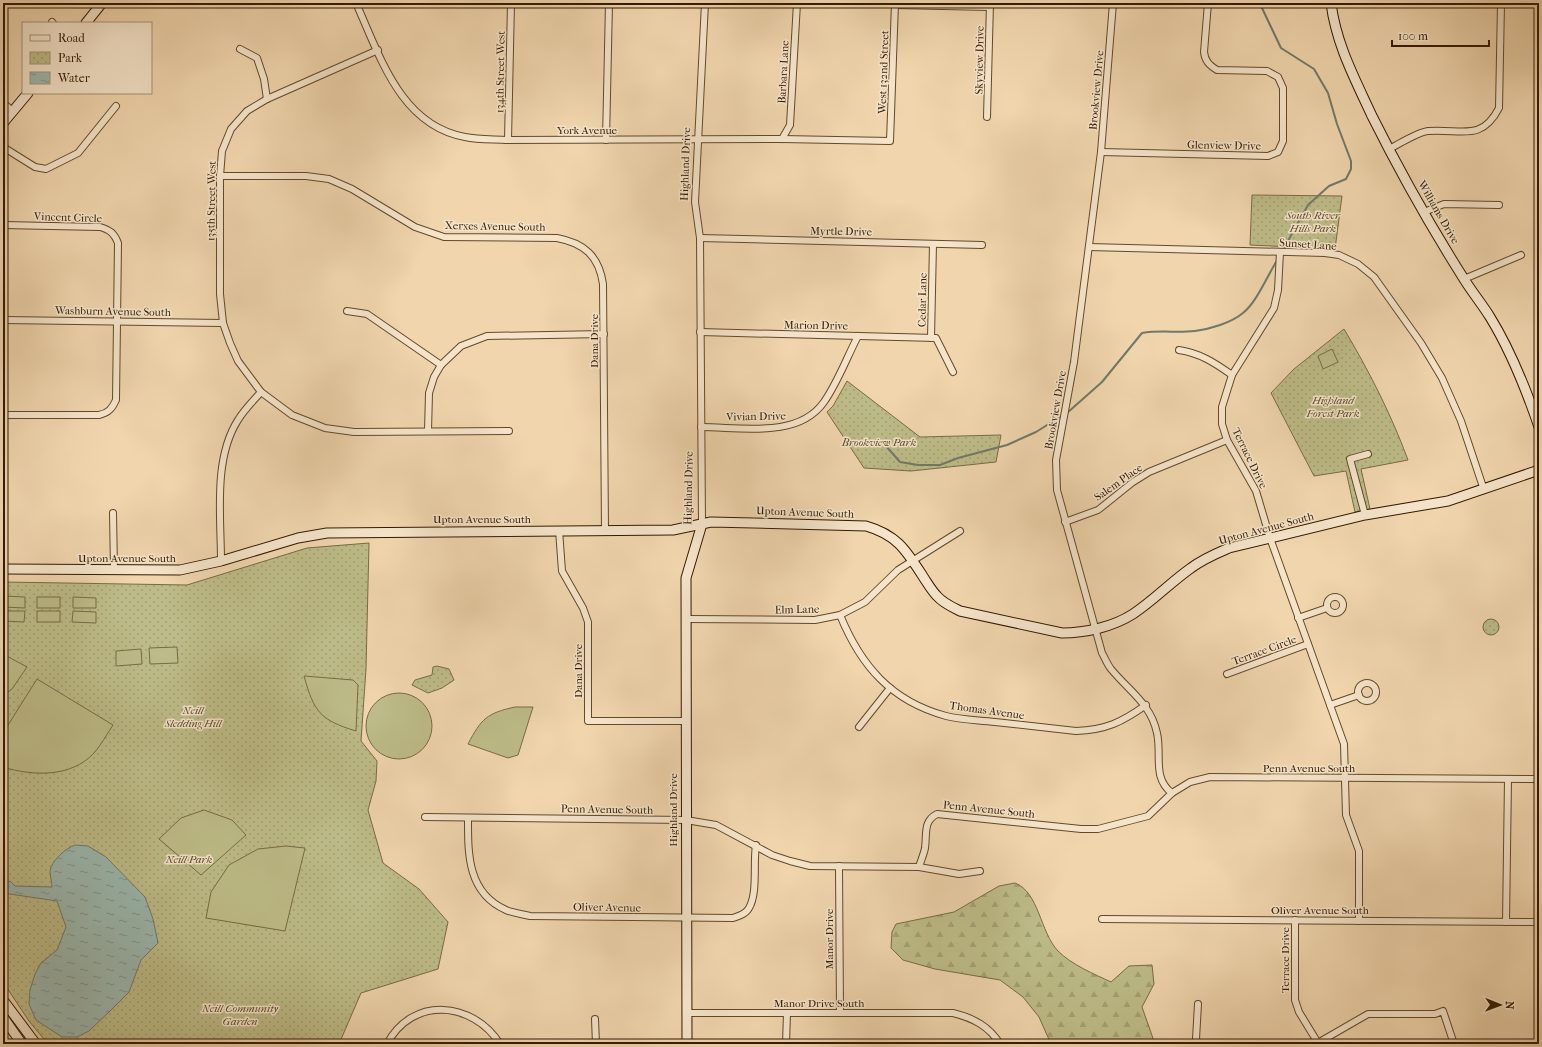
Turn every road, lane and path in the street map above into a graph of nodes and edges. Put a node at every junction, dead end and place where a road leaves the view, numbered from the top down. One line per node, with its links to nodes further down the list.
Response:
1 (102, 3): 13 (street)
2 (356, 3): 15 (street, York Avenue)
3 (511, 3): 25 (street, 134th Street West)
4 (609, 3): 26 (street)
5 (705, 3): 23 (street, Highland Drive)
6 (797, 3): 24 (street, Barbara Lane)
7 (1113, 3): 30 (street, Brookview Drive)
8 (1208, 3): 30 (street, Glenview Drive)
9 (1331, 3): 29 (street, Williams Drive)
10 (1502, 3): 29 (street)
11 (895, 4): 12 (street); 27 (street, West 132nd Street)
12 (990, 5): 21 (street, Skyview Drive)
13 (87, 22)
14 (240, 49): 17 (street)
15 (378, 50): 17 (street, 135th Street West); 25 (street, York Avenue)
16 (27, 94): 20 (street)
17 (267, 99): 31 (street, 135th Street West)
18 (3, 103): 20 (street)
19 (116, 106): 28 (street)
20 (13, 111): 22 (street)
21 (988, 117)
22 (3, 123)
23 (698, 139): 24 (street, York Avenue); 26 (street, York Avenue); 35 (street, Highland Drive)
24 (782, 139): 27 (street, York Avenue)
25 (508, 140): 26 (street, York Avenue)
26 (606, 140)
27 (890, 141)
28 (3, 147)
29 (1388, 149): 33 (street, Williams Drive)
30 (1101, 152): 38 (street, Brookview Drive)
31 (220, 176): 41 (street, Xerxes Avenue South); 46 (street, 135th Street West)
32 (1499, 205): 33 (street)
33 (1424, 212): 42 (street, Williams Drive)
34 (3, 225): 45 (street, Vincent Circle)
35 (700, 238): 36 (street, Myrtle Drive); 47 (street, Highland Drive)
36 (933, 244): 37 (street, Myrtle Drive); 50 (street, Cedar Lane)
37 (982, 245)
38 (1089, 247): 39 (street, Sunset Lane); 67 (street, Brookview Drive)
39 (1280, 252): 54 (street, Terrace Drive); 64 (street, Sunset Lane)
40 (1521, 255): 42 (street)
41 (601, 271): 48 (street, Dana Drive)
42 (1464, 279): 58 (street, Williams Drive)
43 (347, 311): 52 (street)
44 (3, 320): 45 (street, Washburn Avenue South)
45 (117, 321): 46 (street, Washburn Avenue South); 56 (street)
46 (223, 323): 55 (street, 135th Street West)
47 (700, 332): 49 (street, Marion Drive); 57 (street, Highland Drive)
48 (604, 334): 52 (street); 70 (street, Dana Drive)
49 (858, 336): 50 (street, Marion Drive); 57 (street, Vivian Drive)
50 (931, 338): 53 (street, Cedar Lane)
51 (1179, 350): 54 (street)
52 (441, 365): 59 (street)
53 (952, 372)
54 (1232, 374): 61 (street, Terrace Drive)
55 (261, 392): 59 (street, 135th Street West); 74 (street)
56 (3, 415)
57 (701, 427): 68 (street, Highland Drive)
58 (1539, 427)
59 (428, 431): 60 (street, 135th Street West)
60 (509, 431)
61 (1227, 440): 67 (street, Salem Place); 72 (street, Terrace Drive)
62 (1368, 454): 66 (street)
63 (1539, 470): 64 (street, Upton Avenue South)
64 (1484, 490): 66 (street, Upton Avenue South)
65 (113, 513): 76 (street)
66 (1365, 515): 72 (street, Upton Avenue South)
67 (1065, 522): 81 (street, Brookview Drive)
68 (702, 524): 70 (street, Upton Avenue South); 73 (street, Upton Avenue South); 80 (street, Highland Drive)
69 (559, 530): 70 (street, Upton Avenue South); 74 (street, Upton Avenue South); 88 (street, Dana Drive)
70 (605, 530)
71 (960, 531): 73 (street, Elm Lane)
72 (1270, 538): 79 (street, Terrace Drive); 81 (street, Upton Avenue South)
73 (912, 560): 78 (street, Elm Lane); 81 (street, Upton Avenue South)
74 (221, 561): 76 (street, Upton Avenue South)
75 (3, 569): 76 (street, Upton Avenue South)
76 (114, 570)
77 (1327, 608): 79 (street)
78 (840, 615): 80 (street, Elm Lane); 84 (street, Thomas Avenue)
79 (1298, 618): 82 (street, Terrace Drive)
80 (686, 619): 88 (street, Highland Drive)
81 (1095, 629): 86 (street, Brookview Drive)
82 (1308, 644): 83 (street, Terrace Circle); 87 (street, Terrace Drive)
83 (1227, 674)
84 (890, 688): 86 (street, Thomas Avenue); 89 (street)
85 (1359, 695): 87 (street)
86 (1146, 705): 93 (street, Brookview Drive)
87 (1330, 705): 90 (street, Terrace Drive)
88 (685, 721): 96 (street, Highland Drive)
89 (859, 727)
90 (1345, 778): 91 (street, Penn Avenue South); 93 (street, Penn Avenue South); 104 (street, Terrace Drive)
91 (1508, 779): 92 (street, Penn Avenue South); 105 (street)
92 (1539, 779)
93 (1172, 793): 99 (street, Penn Avenue South)
94 (425, 817): 95 (street, Penn Avenue South)
95 (468, 818): 96 (street, Penn Avenue South); 101 (street, Oliver Avenue)
96 (686, 820): 97 (street, Penn Avenue South); 101 (street, Highland Drive)
97 (756, 845): 98 (street, Penn Avenue South); 101 (street, Oliver Avenue)
98 (839, 866): 99 (street, Penn Avenue South); 111 (street, Manor Drive)
99 (919, 867): 100 (street)
100 (980, 871)
101 (686, 917): 109 (street, Highland Drive)
102 (1102, 919): 103 (street, Oliver Avenue South)
103 (1295, 920): 104 (street, Oliver Avenue South); 114 (street, Terrace Drive)
104 (1359, 920): 105 (street, Oliver Avenue South)
105 (1506, 922): 106 (street, Oliver Avenue South)
106 (1539, 922)
107 (3, 1000): 116 (street)
108 (1198, 1004): 123 (street)
109 (686, 1013): 110 (street, Manor Drive South); 120 (street, Highland Drive)
110 (787, 1013): 111 (street, Manor Drive South); 121 (street)
111 (840, 1013): 122 (street, Manor Drive South)
112 (3, 1017): 115 (street)
113 (595, 1019): 119 (street)
114 (1317, 1043): 124 (street)
115 (22, 1044)
116 (36, 1044)
117 (386, 1044): 118 (street)
118 (500, 1044)
119 (596, 1044)
120 (687, 1044)
121 (786, 1044)
122 (1000, 1044)
123 (1200, 1044)
124 (1454, 1044)

